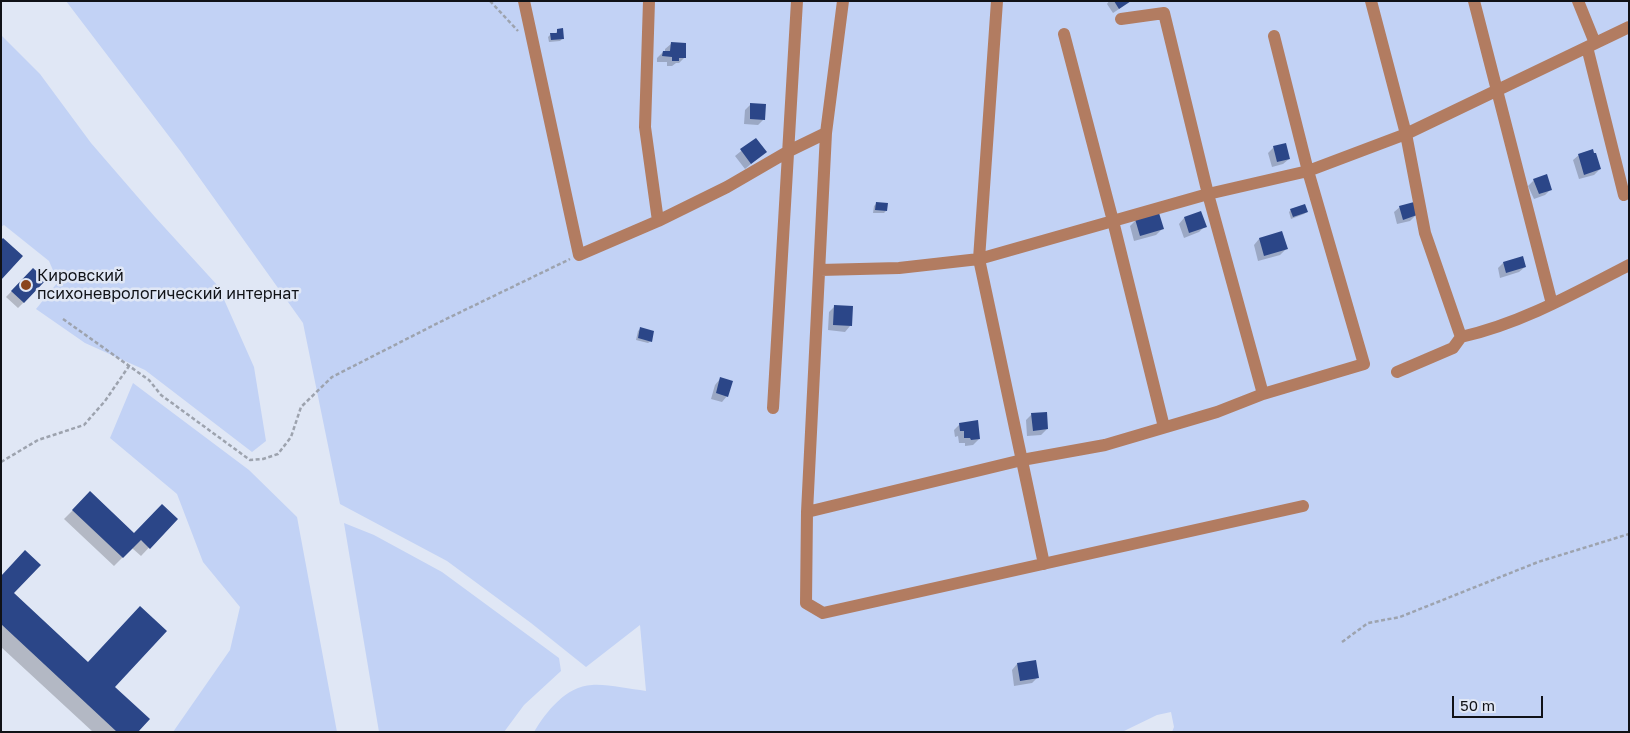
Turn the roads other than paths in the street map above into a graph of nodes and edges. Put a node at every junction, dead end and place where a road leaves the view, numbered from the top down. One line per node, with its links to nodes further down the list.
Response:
1 (524, 1): 21 (street)
2 (649, 1): 21 (street)
3 (797, 1): 17 (street)
4 (843, 1): 15 (street)
5 (997, 1): 23 (street)
6 (1370, 1): 16 (street)
7 (1474, 1): 14 (street)
8 (1578, 1): 13 (street)
9 (1120, 19): 19 (street)
10 (1629, 27): 13 (street)
11 (1064, 34): 22 (street)
12 (1274, 36): 18 (street)
13 (1591, 45): 14 (street); 20 (street)
14 (1498, 91): 16 (street); 26 (street)
15 (826, 133): 17 (street); 25 (street)
16 (1406, 134): 18 (street); 27 (street)
17 (789, 151): 21 (street); 30 (street)
18 (1308, 171): 19 (street); 29 (street)
19 (1208, 194): 22 (street); 29 (street)
20 (1624, 195)
21 (658, 221)
22 (1113, 221): 23 (street); 31 (street)
23 (979, 259): 25 (street); 32 (street)
24 (1629, 265): 26 (street)
25 (820, 270): 34 (street)
26 (1552, 304): 27 (street)
27 (1461, 337): 28 (street)
28 (1398, 372)
29 (1263, 394): 31 (street)
30 (773, 408)
31 (1164, 427): 32 (street)
32 (1022, 460): 34 (street); 35 (street)
33 (1303, 506): 35 (street)
34 (806, 512): 35 (street)
35 (1044, 564)

